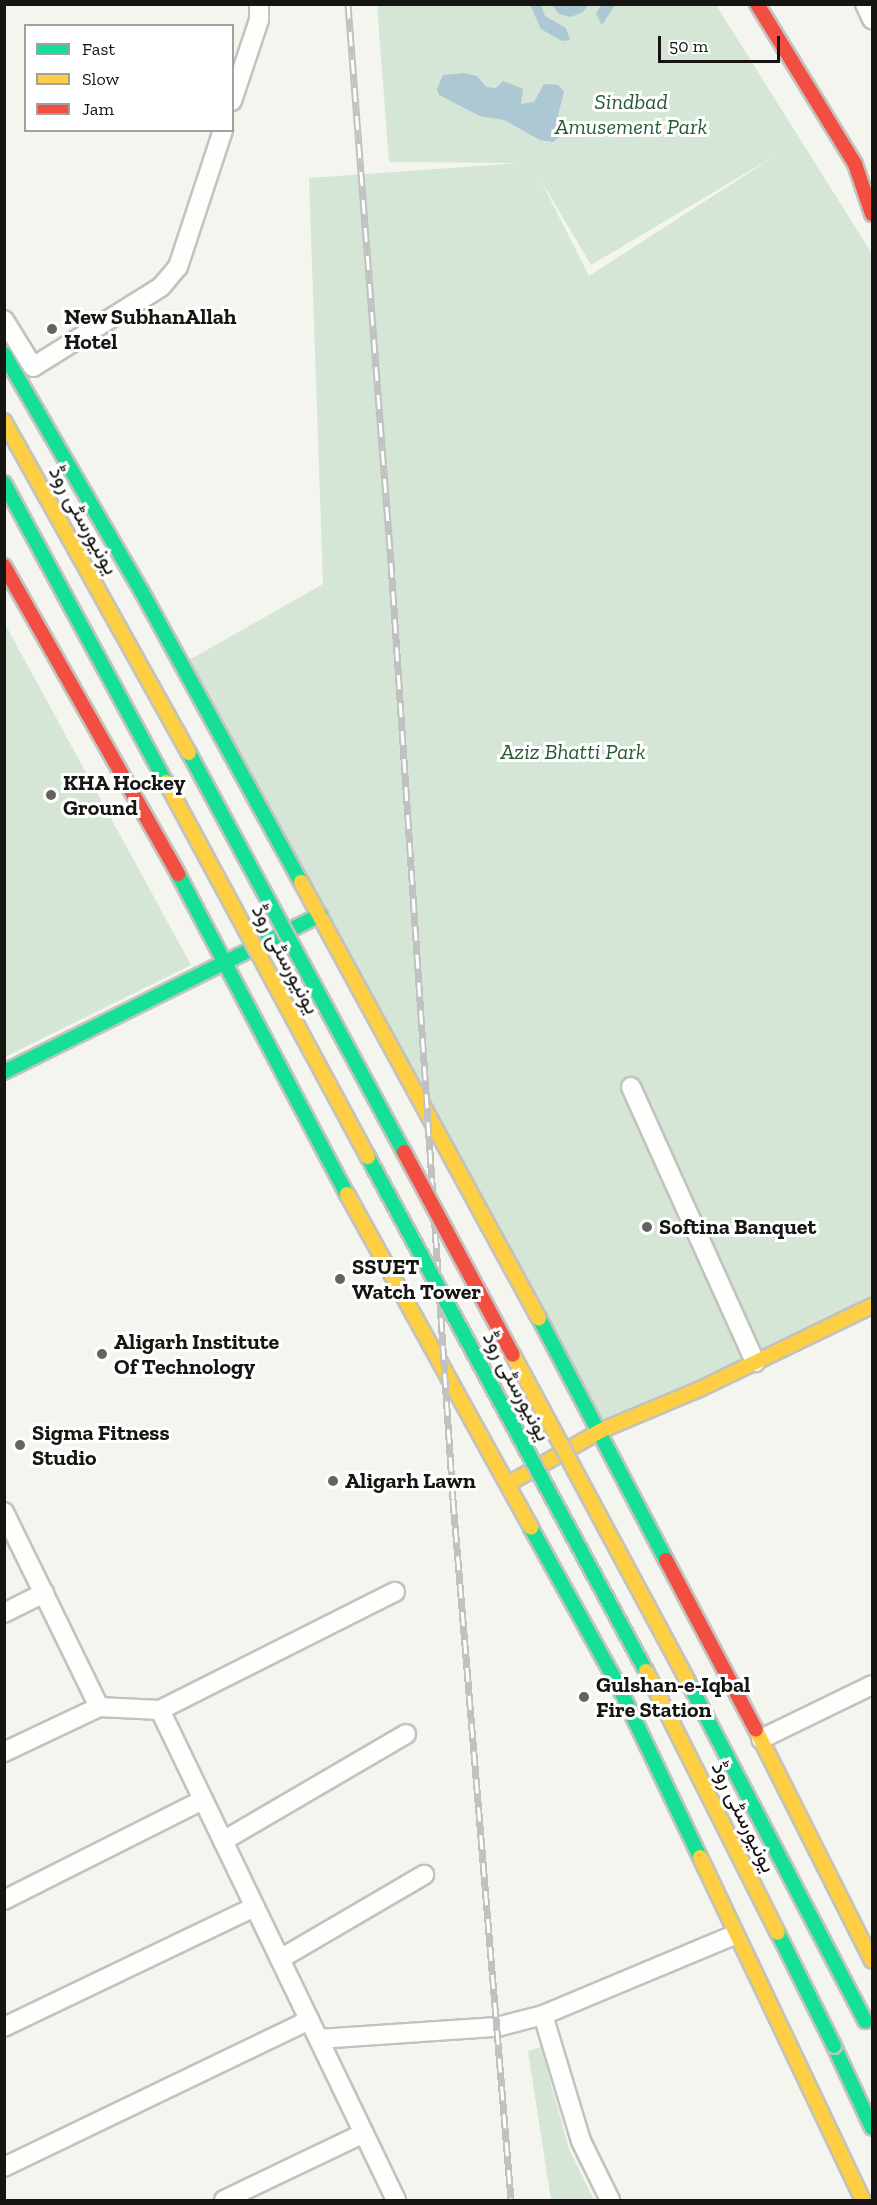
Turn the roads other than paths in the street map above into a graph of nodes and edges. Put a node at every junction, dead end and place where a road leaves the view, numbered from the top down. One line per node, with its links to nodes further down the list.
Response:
1 (259, 4): 6 (street)
2 (758, 4): 9 (street)
3 (865, 4): 5 (street)
4 (782, 15): 8 (street)
5 (873, 18)
6 (234, 95)
7 (222, 132): 12 (street)
8 (873, 170)
9 (871, 203)
10 (4, 320): 12 (street)
11 (4, 354): 13 (street)
12 (33, 367): 13 (street)
13 (17, 376): 17 (street)
14 (4, 421): 46 (street, یونیورسٹی روڈ, bridge)
15 (4, 483): 48 (street, یونیورسٹی روڈ, bridge)
16 (4, 566): 18 (street)
17 (320, 915): 18 (street); 23 (street)
18 (225, 963): 19 (street); 24 (street)
19 (4, 1072)
20 (631, 1087): 22 (street)
21 (873, 1306): 22 (street)
22 (755, 1362): 23 (street)
23 (600, 1431): 24 (street); 33 (street)
24 (508, 1484): 40 (street)
25 (4, 1512): 27 (street)
26 (395, 1592): 31 (street)
27 (44, 1593): 28 (street); 30 (street)
28 (4, 1613)
29 (873, 1685): 33 (street)
30 (99, 1707): 31 (street); 34 (street)
31 (160, 1710): 35 (street)
32 (406, 1734): 36 (street)
33 (762, 1739): 42 (street)
34 (4, 1752)
35 (203, 1800): 36 (street); 38 (street)
36 (223, 1841): 39 (street)
37 (423, 1875): 41 (street)
38 (4, 1900)
39 (255, 1907): 41 (street); 45 (street)
40 (734, 1935): 43 (street); 54 (street)
41 (280, 1959): 44 (street)
42 (873, 1962)
43 (543, 2015): 47 (street); 53 (street)
44 (310, 2020): 47 (street); 50 (street)
45 (4, 2027)
46 (873, 2037)
47 (319, 2039): 49 (street)
48 (873, 2128)
49 (364, 2133): 51 (street); 52 (street)
50 (4, 2167)
51 (224, 2200)
52 (396, 2200)
53 (610, 2200)
54 (863, 2200)

